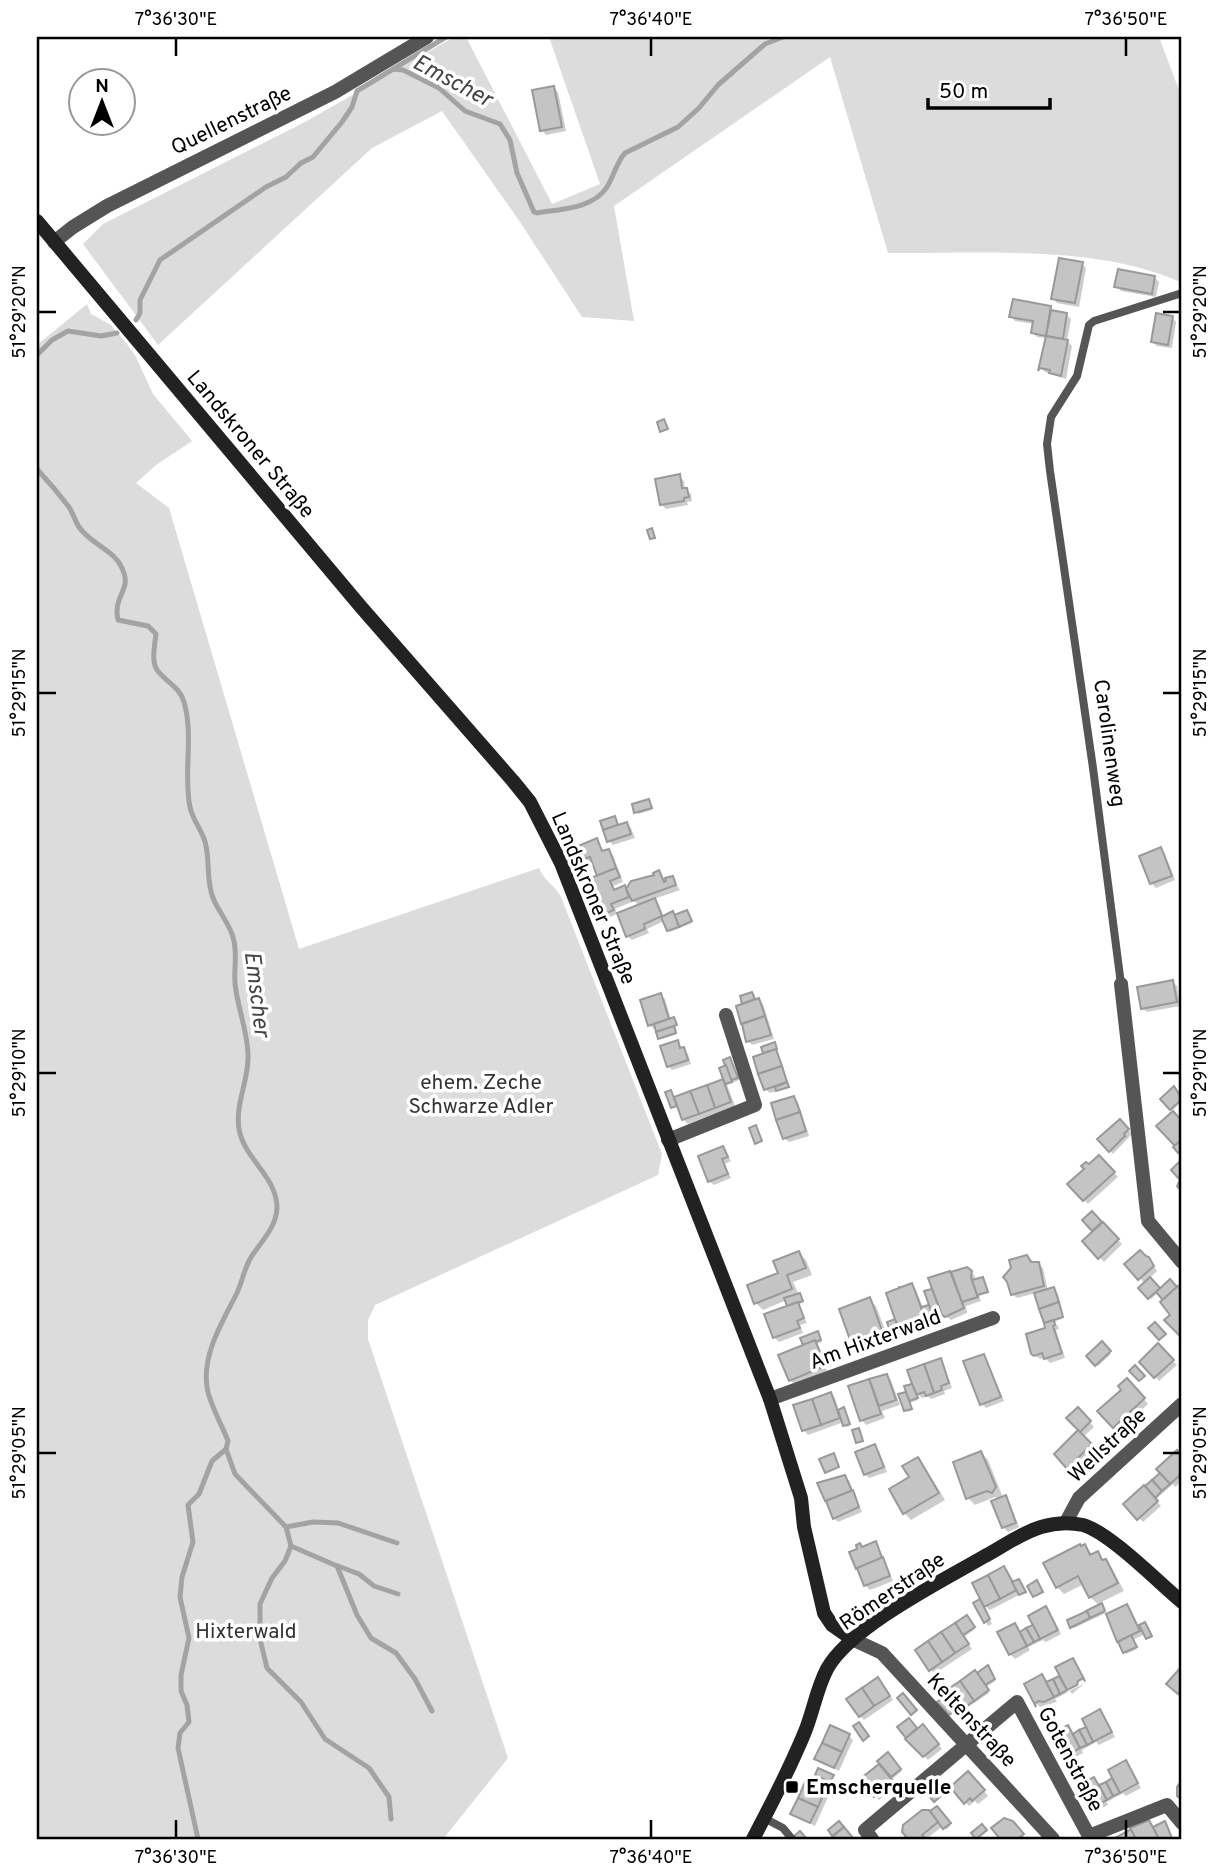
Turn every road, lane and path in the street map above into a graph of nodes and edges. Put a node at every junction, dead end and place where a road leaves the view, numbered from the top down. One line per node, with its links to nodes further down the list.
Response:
1 (427, 37): 3 (street, Quellenstraße)
2 (37, 221): 3 (street, Landskroner Straße)
3 (54, 242): 7 (street, Landskroner Straße)
4 (1182, 293): 5 (lane, Carolinenweg)
5 (1121, 984): 8 (street, Carolinenweg)
6 (726, 1015): 7 (street)
7 (668, 1140): 10 (street, Landskroner Straße)
8 (1182, 1262)
9 (993, 1318): 10 (street, Am Hixterwald)
10 (771, 1399): 14 (street, Landskroner Straße)
11 (1182, 1404): 12 (street, Wellstraße)
12 (1066, 1522): 13 (street); 14 (street, Römerstraße)
13 (1182, 1602)
14 (852, 1639): 15 (street, Keltenstraße); 16 (street, Römerstraße)
15 (965, 1744): 18 (street, Gotenstraße); 21 (street, Gotenstraße); 22 (street, Keltenstraße)
16 (765, 1818): 19 (street, Römerstraße); 20 (lane)
17 (1182, 1823): 18 (street, Gotenstraße)
18 (1086, 1838)
19 (753, 1839)
20 (792, 1839)
21 (872, 1839)
22 (1053, 1839)

